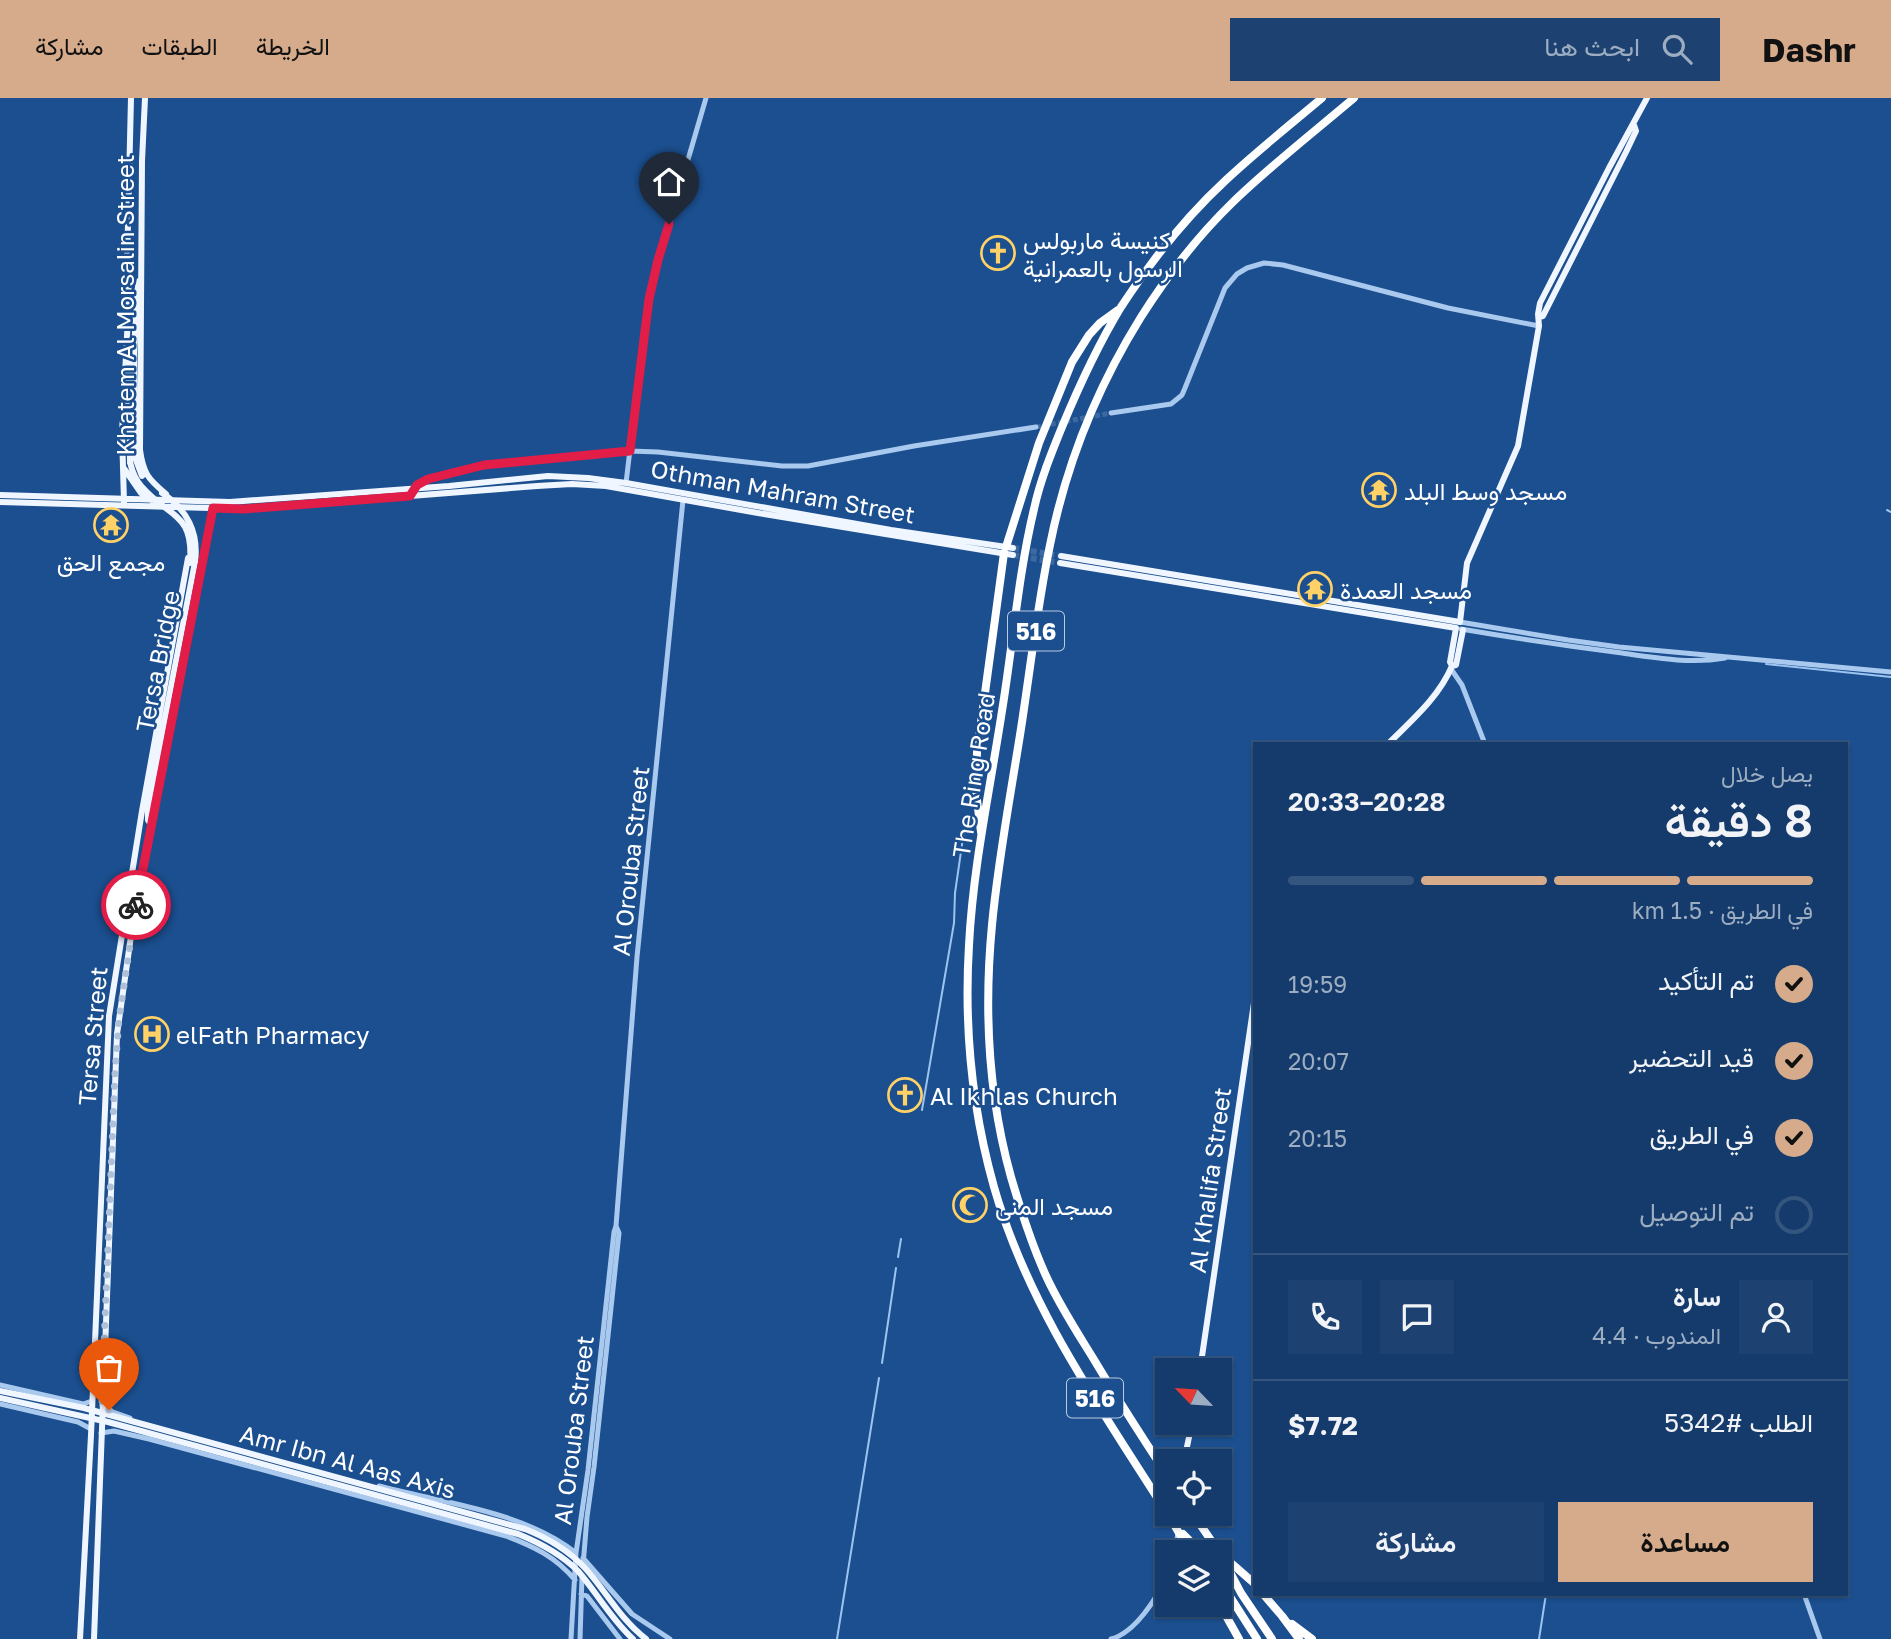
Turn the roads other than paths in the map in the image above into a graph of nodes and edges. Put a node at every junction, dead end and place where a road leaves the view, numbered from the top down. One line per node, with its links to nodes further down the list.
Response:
1 (131, 98): 8 (main road, Khatem Al Morsalin Street)
2 (145, 98): 7 (main road, Khatem Al Morsalin Street)
3 (706, 98): 13 (street)
4 (1322, 98): 9 (highway, The Ring Road / 516)
5 (1354, 98): 57 (highway, The Ring Road / 516)
6 (1647, 98): 10 (main road)
7 (142, 275): 14 (main road, Tersa Bridge); 21 (main road, Khatem Al Morsalin Street)
8 (129, 297): 14 (main road, Tersa Bridge); 15 (main road, Khatem Al Morsalin Street)
9 (1121, 309): 27 (highway); 37 (highway, The Ring Road / 516)
10 (1537, 322): 11 (street); 30 (main road)
11 (1111, 413)
12 (1036, 426): 13 (street)
13 (630, 451): 16 (street); 17 (street)
14 (133, 461): 29 (main road, Tersa Bridge, bridge)
15 (123, 467): 20 (main road, Tersa Street); 24 (main road, Khatem Al Morsalin Street)
16 (626, 483): 17 (main road, Othman Mahram Street); 27 (main road, Othman Mahram Street)
17 (414, 488): 19 (street); 21 (main road, Othman Mahram Street)
18 (0, 495): 24 (main road, Othman Mahram Street)
19 (410, 496): 22 (main road, Othman Mahram Street); 26 (main road, Othman Mahram Street)
20 (150, 500): 21 (main road, Othman Mahram Street); 24 (main road, Othman Mahram Street); 25 (main road, Tersa Street)
21 (173, 500)
22 (683, 500): 27 (main road, Othman Mahram Street); 43 (street, Al Orouba Street)
23 (0, 502): 24 (main road, Othman Mahram Street)
24 (124, 502): 25 (main road, Othman Mahram Street)
25 (159, 506): 26 (main road, Othman Mahram Street); 33 (main road, Tersa Street)
26 (213, 508): 36 (main road, Tersa Street)
27 (1009, 551): 37 (highway)
28 (1061, 560): 30 (main road)
29 (193, 563): 33 (main road, Tersa Bridge); 36 (main road, Tersa Bridge)
30 (1460, 627): 31 (main road); 32 (street)
31 (1452, 668): 34 (main road); 35 (street)
32 (1891, 672)
33 (162, 694): 38 (main road, Tersa Street)
34 (1390, 742)
35 (1484, 742)
36 (152, 826): 39 (main road, Tersa Street)
37 (982, 838): 59 (highway, The Ring Road / 516)
38 (116, 970): 39 (main road); 41 (main road, Tersa Street)
39 (127, 970): 40 (main road, Tersa Street)
40 (121, 1006): 41 (main road); 51 (main road, Tersa Street)
41 (110, 1007): 48 (main road, Tersa Street)
42 (1253, 1010): 44 (main road, Al Khalifa Street)
43 (616, 1226): 66 (street, Al Orouba Street); 67 (street, Al Orouba Street)
44 (1202, 1358)
45 (0, 1385): 49 (street)
46 (0, 1391): 87 (main road, Amr Ibn Al Aas Axis, bridge)
47 (0, 1398): 86 (main road, Amr Ibn Al Aas Axis, bridge)
48 (92, 1401): 49 (street); 54 (main road, Tersa Street)
49 (81, 1403): 53 (street)
50 (0, 1404): 53 (street)
51 (102, 1405): 52 (street); 56 (main road, Tersa Street)
52 (117, 1413): 55 (street); 58 (street)
53 (78, 1422): 54 (street)
54 (91, 1429): 81 (main road, Tersa Street)
55 (114, 1431): 56 (street); 60 (street)
56 (101, 1433): 82 (main road, Tersa Street)
57 (1155, 1457)
58 (394, 1490): 60 (street); 66 (street)
59 (1155, 1494)
60 (391, 1504): 69 (street)
61 (1175, 1526): 62 (highway, The Ring Road / 516)
62 (1178, 1530): 63 (street); 64 (highway, The Ring Road / 516); 65 (highway, The Ring Road / 516)
63 (1177, 1540)
64 (1183, 1540)
65 (1190, 1540)
66 (574, 1551): 69 (street); 72 (street, Al Orouba Street)
67 (583, 1558): 71 (street); 74 (street, Al Orouba Street)
68 (1232, 1564): 73 (highway)
69 (565, 1568): 72 (street)
70 (1232, 1576): 92 (highway)
71 (602, 1578): 74 (street); 88 (street)
72 (575, 1580): 83 (street, Al Orouba Street)
73 (1253, 1582)
74 (584, 1595): 84 (street, Al Orouba Street); 85 (street)
75 (1266, 1596): 79 (highway)
76 (1805, 1596): 95 (street)
77 (1155, 1599): 89 (street)
78 (1232, 1600): 91 (highway)
79 (1282, 1616): 93 (highway); 94 (highway)
80 (1227, 1617): 90 (highway)
81 (80, 1639)
82 (94, 1639)
83 (571, 1639)
84 (580, 1639)
85 (621, 1639)
86 (633, 1639)
87 (646, 1639)
88 (670, 1639)
89 (1112, 1639)
90 (1239, 1639)
91 (1257, 1639)
92 (1272, 1639)
93 (1299, 1639)
94 (1312, 1639)
95 (1820, 1639)

